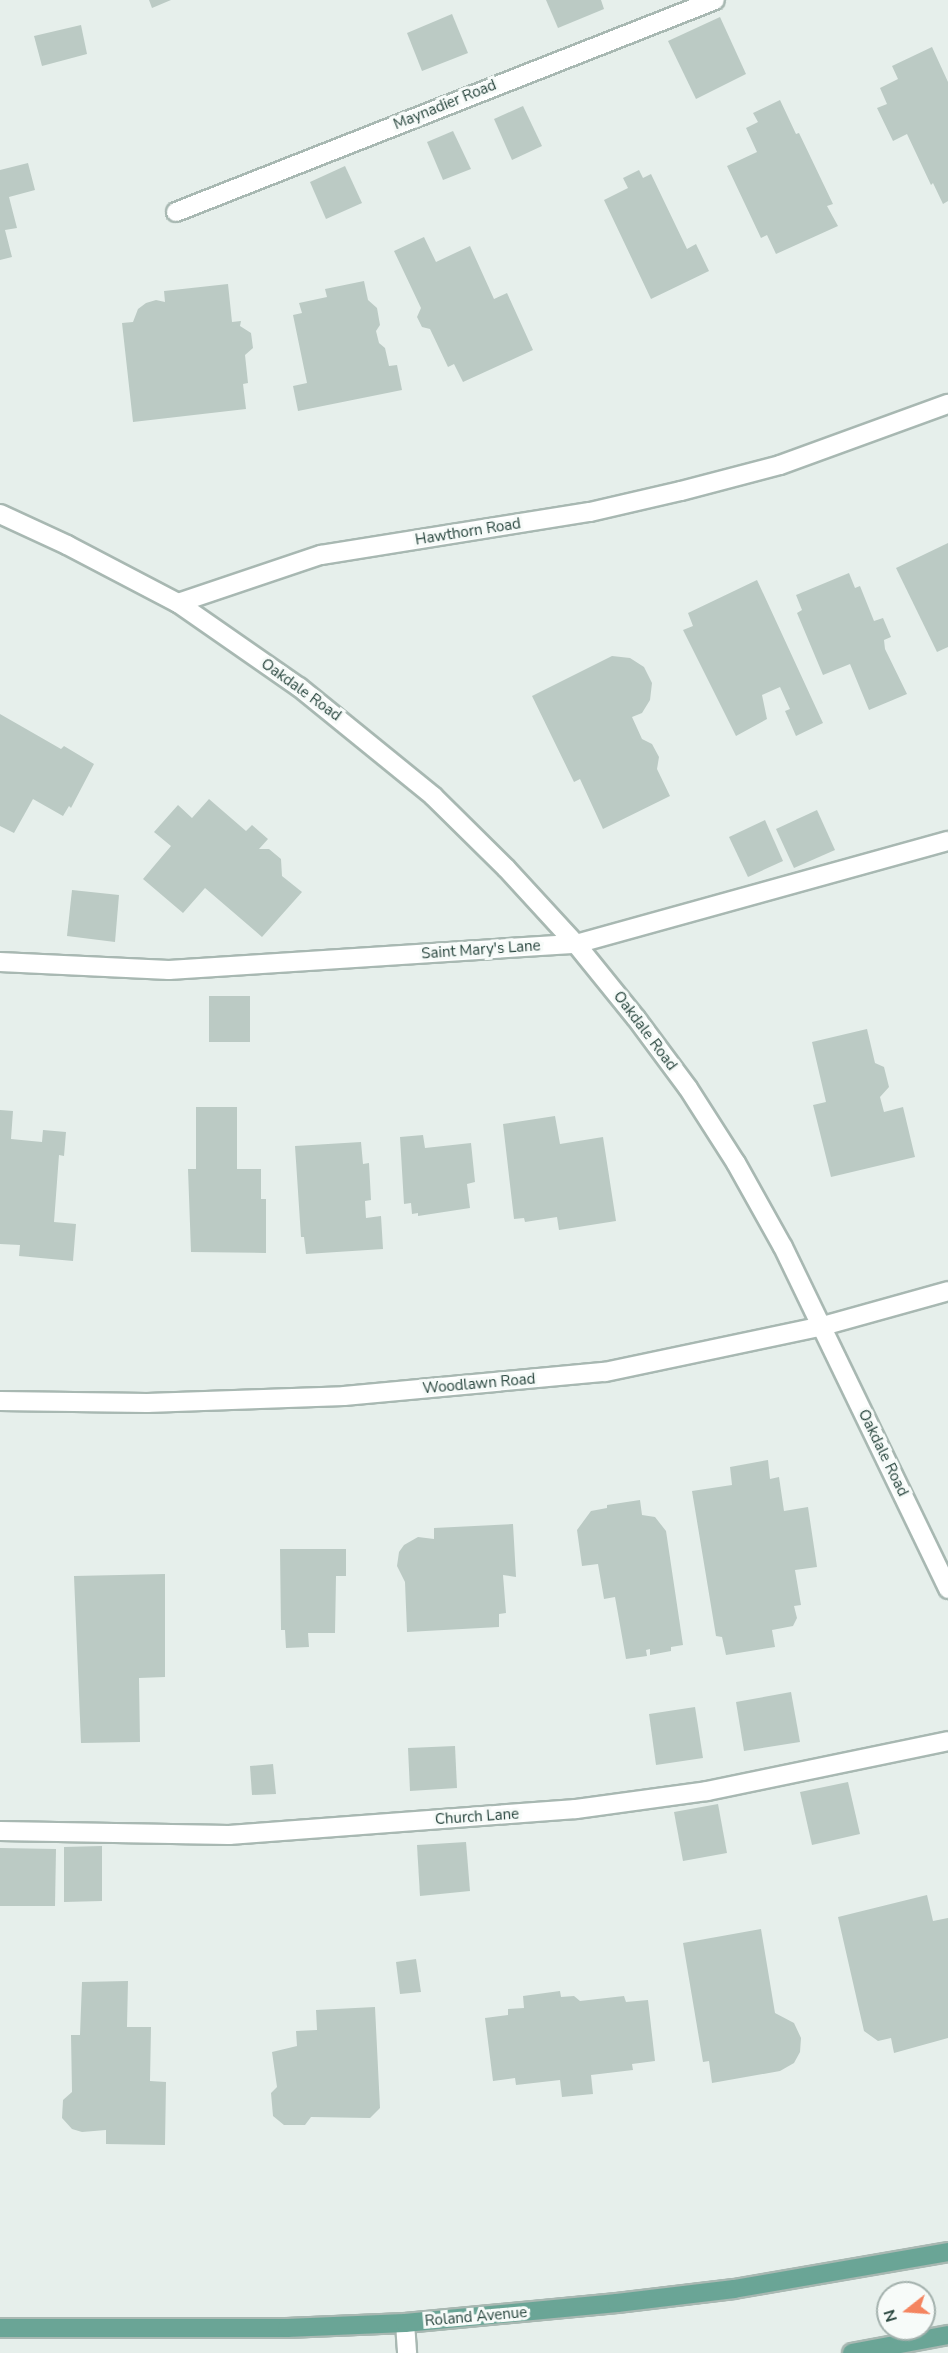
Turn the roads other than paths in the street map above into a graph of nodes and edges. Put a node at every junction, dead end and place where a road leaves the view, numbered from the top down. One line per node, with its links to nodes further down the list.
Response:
1 (716, 0): 2 (street, Maynadier Road)
2 (176, 212)
3 (948, 404): 5 (street, Hawthorn Road)
4 (0, 514): 5 (street)
5 (178, 603): 7 (street, Oakdale Road)
6 (948, 841): 7 (street, Saint Mary's Lane)
7 (576, 944): 8 (street, Saint Mary's Lane); 10 (street, Oakdale Road)
8 (0, 962)
9 (948, 1292): 10 (street, Woodlawn Road)
10 (823, 1326): 11 (street, Woodlawn Road); 12 (street, Oakdale Road)
11 (0, 1401)
12 (948, 1589)
13 (948, 1741): 14 (street, Church Lane)
14 (0, 1831)
15 (948, 2252): 16 (main road, Roland Avenue)
16 (405, 2323): 17 (main road, Roland Avenue); 19 (street)
17 (0, 2328)
18 (948, 2335): 20 (main road)
19 (407, 2353)
20 (852, 2353)

